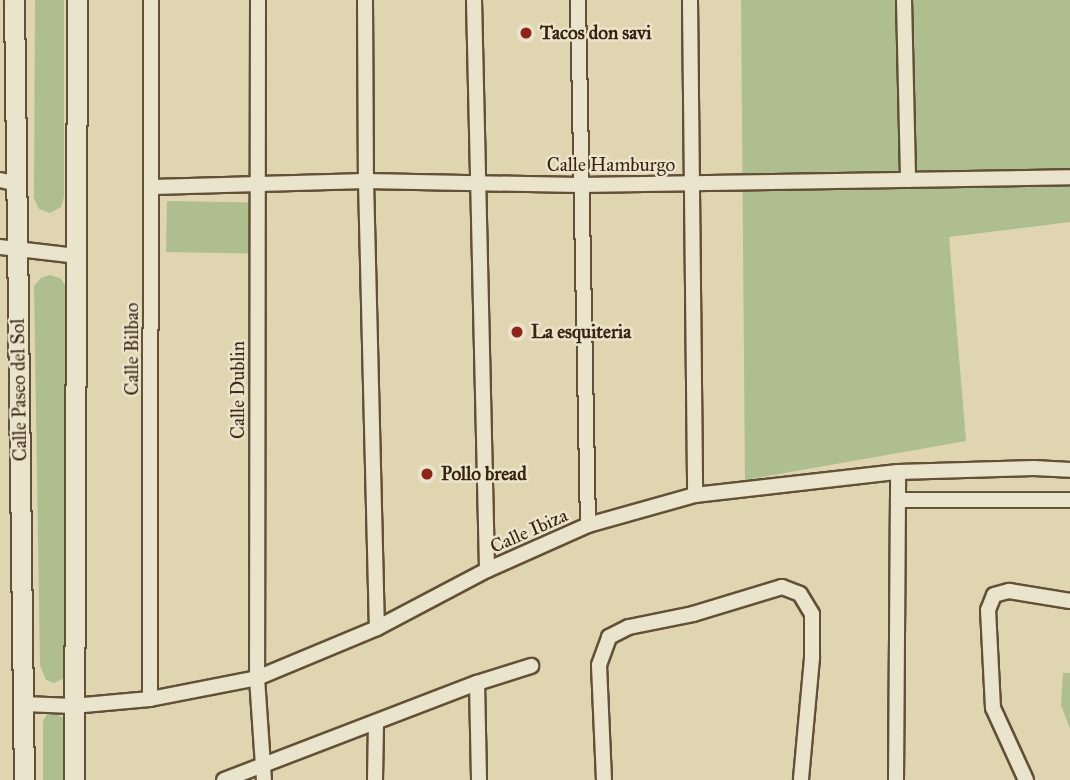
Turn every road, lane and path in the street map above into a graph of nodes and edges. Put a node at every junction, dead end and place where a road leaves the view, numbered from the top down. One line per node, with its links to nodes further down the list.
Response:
1 (14, 0): 13 (street, Calle Paseo del Sol)
2 (77, 0): 20 (street)
3 (151, 0): 18 (street, Calle Bilbao)
4 (258, 0): 14 (street, Calle Dublin)
5 (365, 0): 12 (street)
6 (474, 0): 15 (street)
7 (578, 0): 17 (street)
8 (690, 0): 16 (street)
9 (904, 0): 11 (street)
10 (1070, 177): 11 (street, Calle Hamburgo)
11 (908, 180): 16 (street, Calle Hamburgo)
12 (366, 181): 14 (street, Calle Hamburgo); 15 (street, Calle Hamburgo); 29 (street)
13 (8, 182): 19 (street, Calle Paseo del Sol)
14 (258, 184): 18 (street, Calle Hamburgo); 31 (street, Calle Dublin)
15 (478, 184): 17 (street, Calle Hamburgo); 27 (street)
16 (693, 184): 17 (street, Calle Hamburgo); 23 (street)
17 (580, 185): 26 (street)
18 (153, 187): 33 (street, Calle Bilbao)
19 (8, 247): 20 (street); 34 (street, Calle Paseo del Sol)
20 (77, 256): 35 (street)
21 (1070, 470): 22 (street, Calle Ibiza)
22 (898, 472): 23 (street, Calle Ibiza); 24 (street)
23 (695, 495): 26 (street, Calle Ibiza)
24 (900, 500): 25 (street); 45 (street)
25 (1070, 500)
26 (588, 525): 27 (street, Calle Ibiza)
27 (487, 570): 29 (street, Calle Ibiza)
28 (1070, 601): 46 (street)
29 (377, 628): 31 (street, Calle Ibiza)
30 (531, 666): 32 (street)
31 (257, 678): 33 (street, Calle Ibiza); 37 (street, Calle Dublin)
32 (477, 683): 36 (street); 42 (street)
33 (150, 699): 35 (street, Calle Ibiza)
34 (24, 704): 35 (street, Calle Ibiza); 38 (street, Calle Paseo del Sol)
35 (73, 706): 39 (street)
36 (376, 722): 37 (street); 41 (street)
37 (263, 773): 40 (street)
38 (24, 780)
39 (74, 780)
40 (224, 780)
41 (375, 780)
42 (479, 780)
43 (604, 780): 44 (street)
44 (801, 780)
45 (896, 780)
46 (1026, 780)

